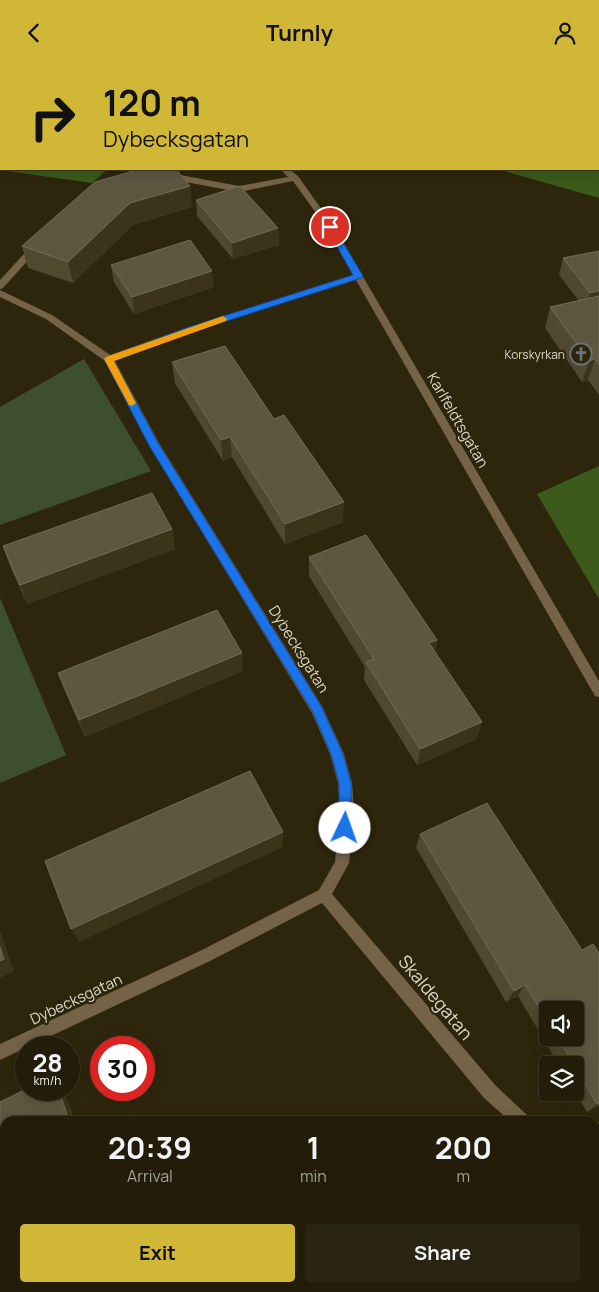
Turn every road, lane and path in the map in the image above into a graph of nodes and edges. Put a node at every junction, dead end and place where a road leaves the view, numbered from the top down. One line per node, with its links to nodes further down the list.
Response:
1 (285, 170): 2 (street, Karlfeldtsgatan)
2 (294, 178): 3 (street); 5 (street, Karlfeldtsgatan)
3 (158, 181)
4 (45, 237): 6 (street)
5 (358, 276): 8 (street); 9 (street, Karlfeldtsgatan)
6 (0, 286)
7 (0, 293): 8 (street, Dybecksgatan)
8 (109, 359): 10 (street, Dybecksgatan)
9 (599, 692)
10 (324, 895): 11 (street, Dybecksgatan); 12 (street, Skaldegatan)
11 (0, 1052)
12 (516, 1116)

